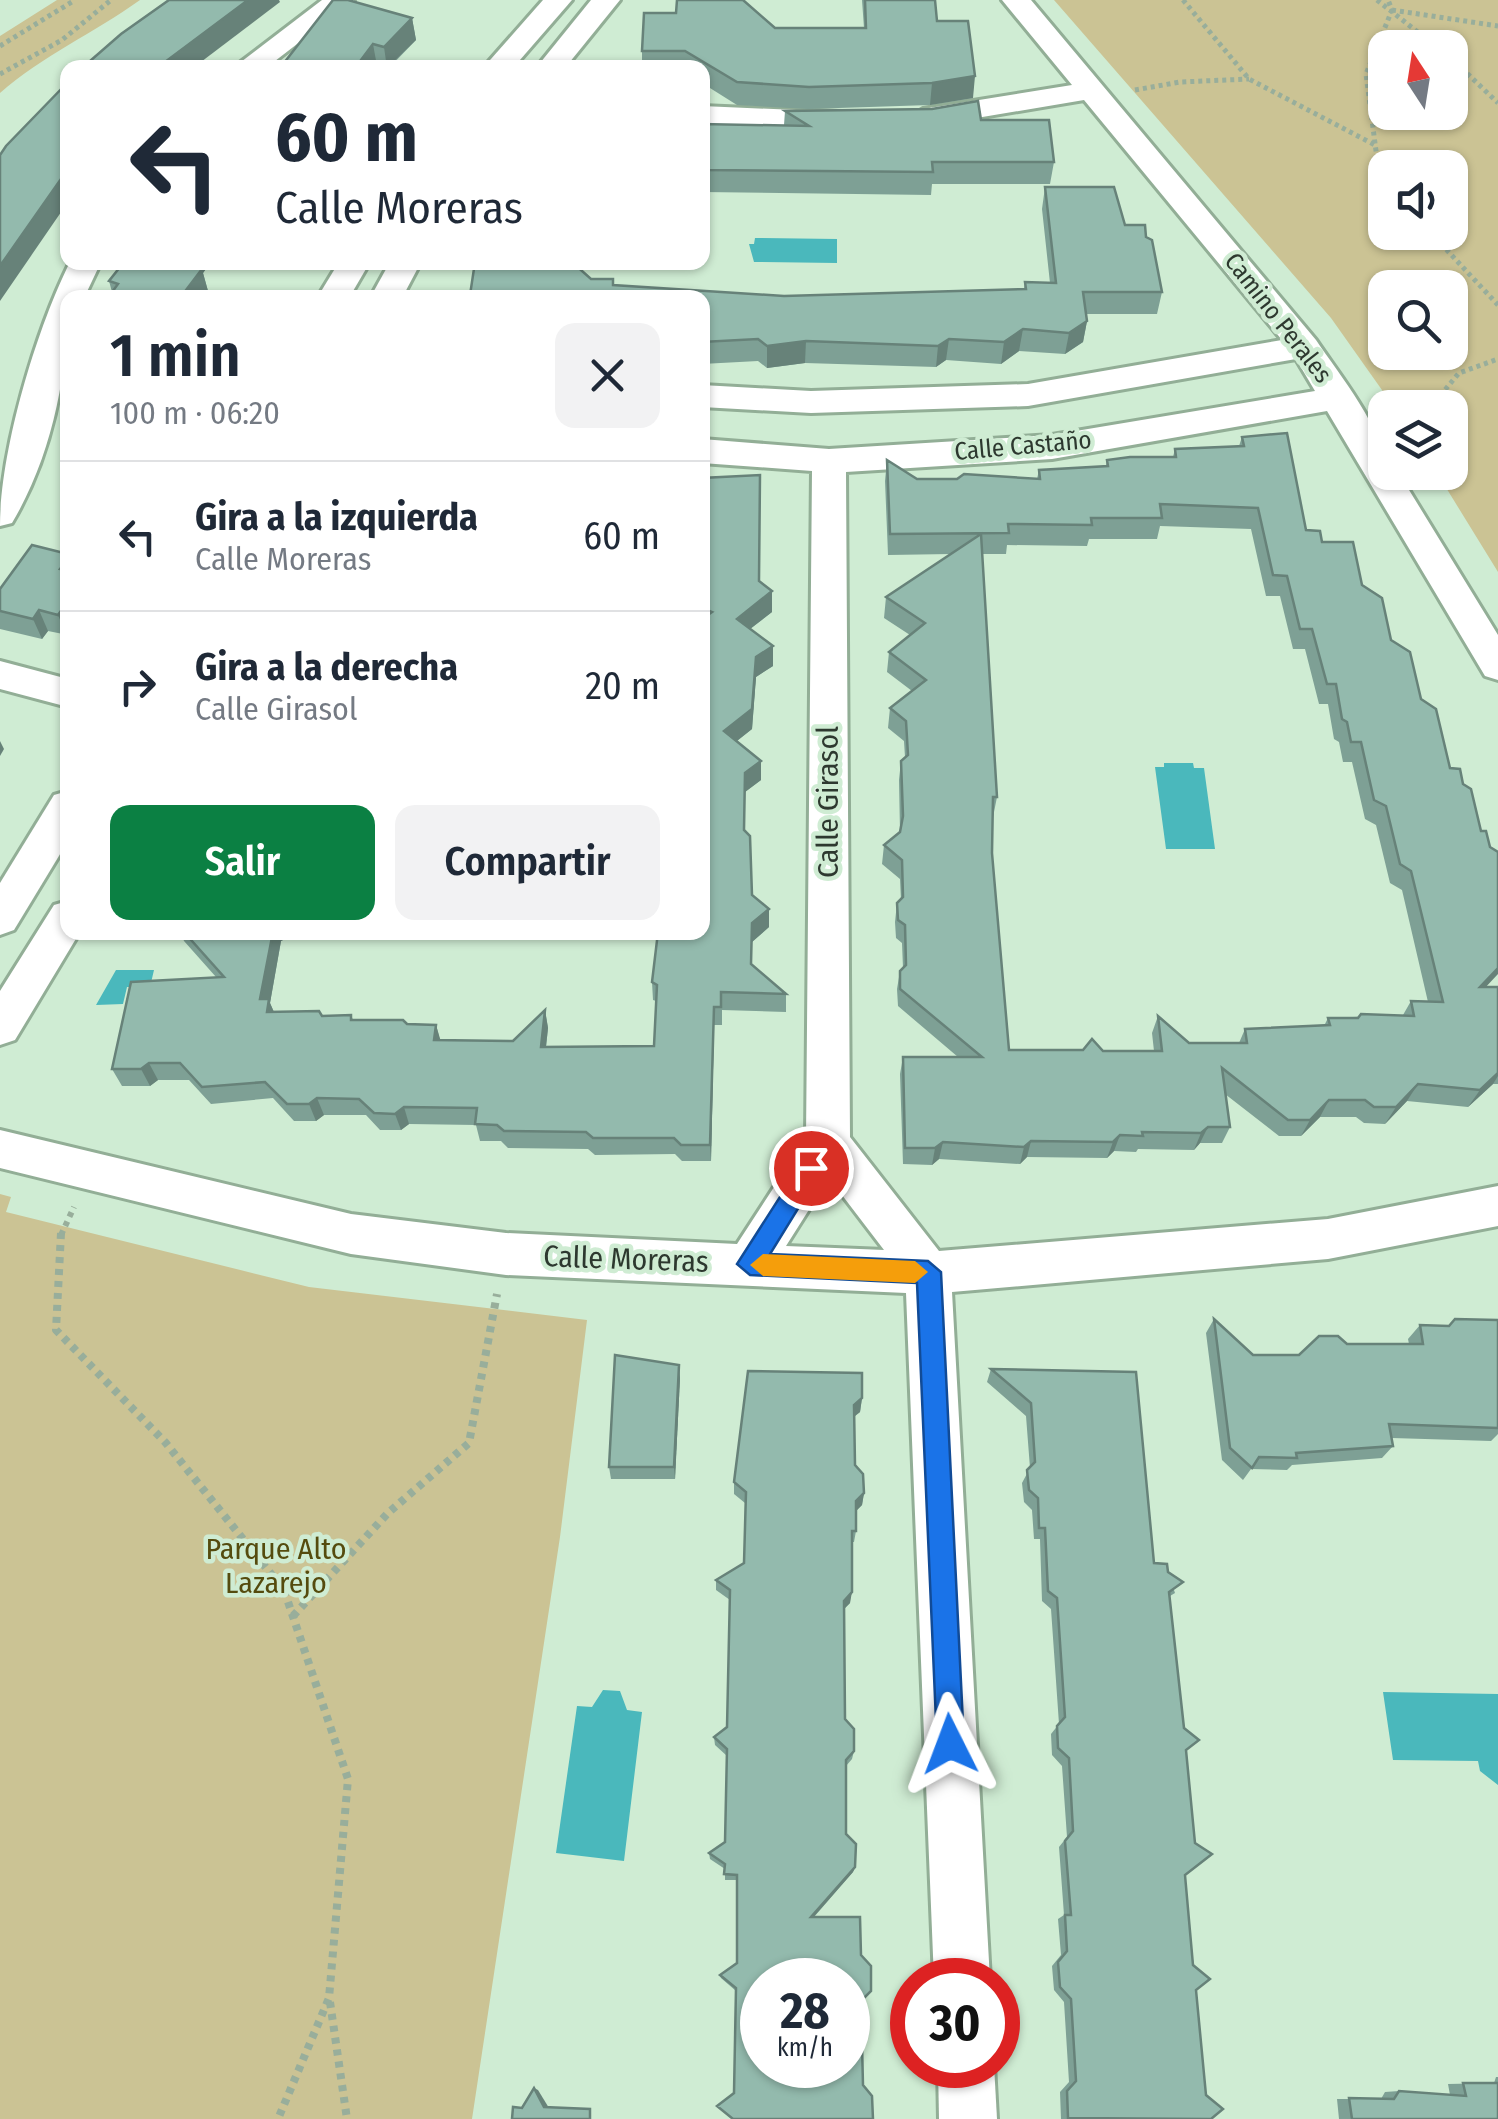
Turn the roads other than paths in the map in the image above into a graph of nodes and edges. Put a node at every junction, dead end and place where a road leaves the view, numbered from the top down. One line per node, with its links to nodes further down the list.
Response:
1 (340, 0): 5 (street)
2 (558, 0): 6 (street)
3 (606, 0): 7 (street)
4 (1016, 0): 8 (street, Camino Perales)
5 (258, 60)
6 (504, 60)
7 (557, 60)
8 (1097, 93): 9 (street); 11 (street, Camino Perales)
9 (710, 116)
10 (60, 327): 16 (street)
11 (1305, 347): 12 (street, Calle Castaño); 13 (street, Camino Perales)
12 (710, 396)
13 (1340, 398): 15 (street, Calle Castaño); 17 (street, Camino Perales)
14 (710, 452): 15 (street, Calle Castaño)
15 (828, 461): 24 (street, Calle Girasol)
16 (0, 514)
17 (1498, 666)
18 (0, 675): 19 (street)
19 (60, 691)
20 (60, 819): 21 (street)
21 (0, 918)
22 (60, 930): 23 (street)
23 (0, 1027)
24 (828, 1142): 27 (street); 28 (street)
25 (0, 1149): 27 (street, Calle Moreras)
26 (1498, 1206): 28 (street, Calle Moreras)
27 (750, 1264): 28 (street, Calle Moreras)
28 (928, 1272): 29 (street)
29 (961, 1958)
30 (967, 2088): 31 (street)
31 (968, 2119)

